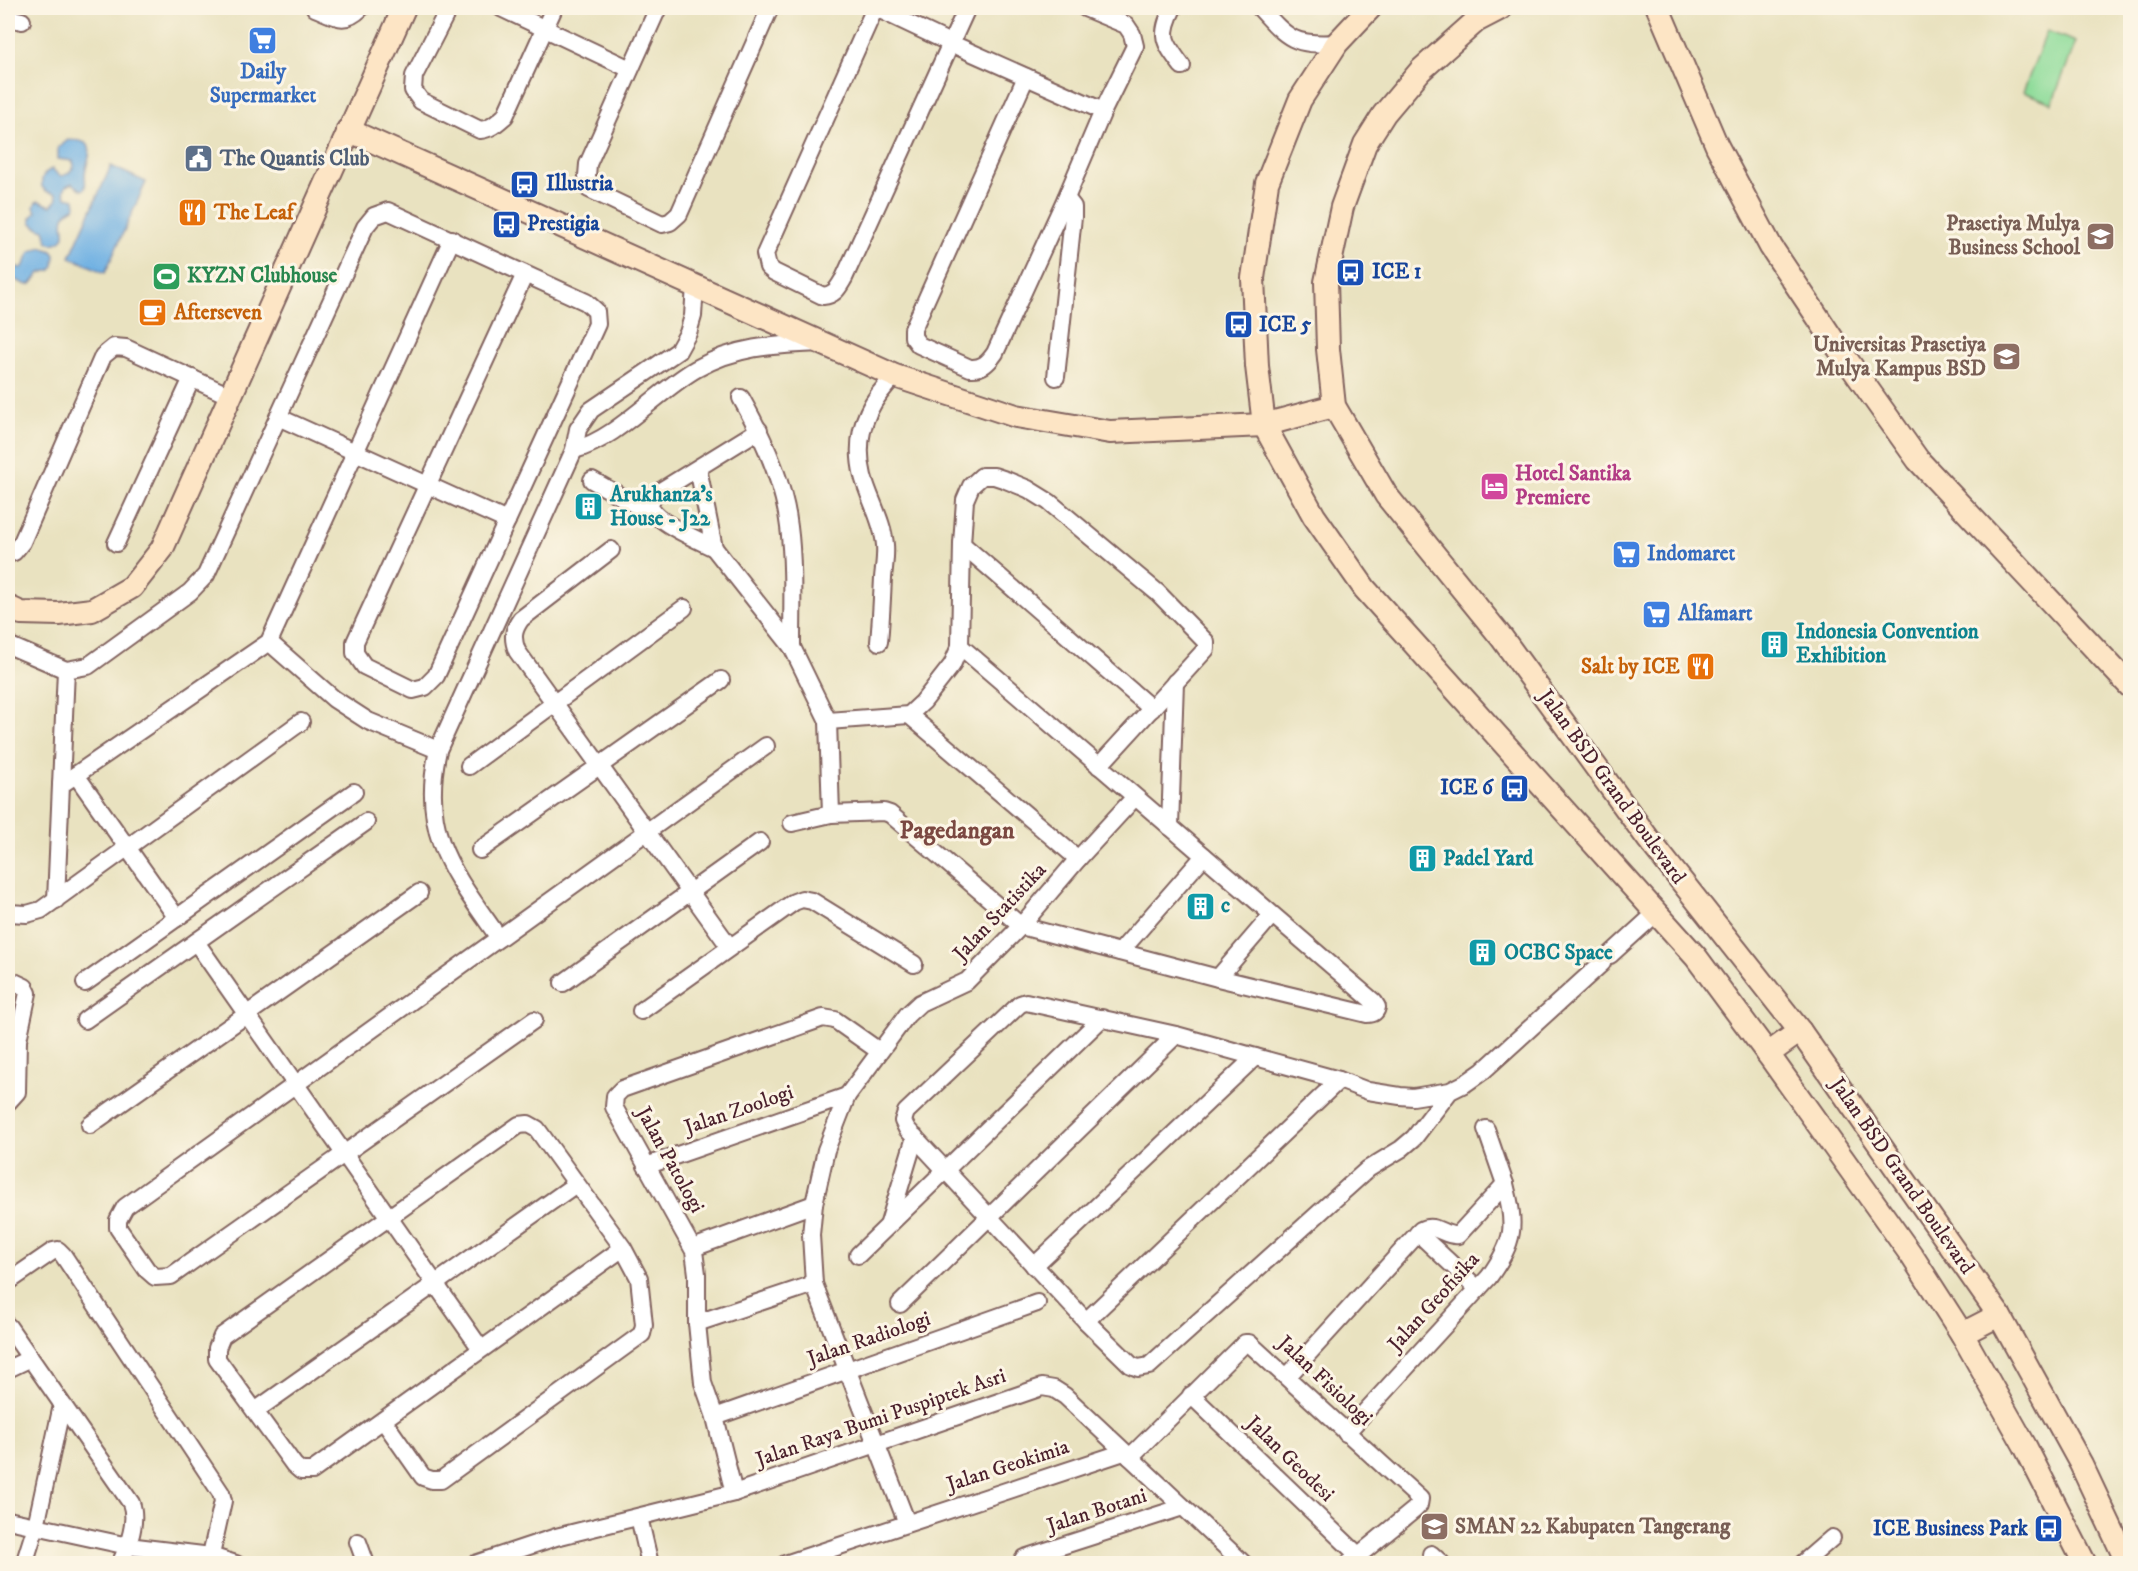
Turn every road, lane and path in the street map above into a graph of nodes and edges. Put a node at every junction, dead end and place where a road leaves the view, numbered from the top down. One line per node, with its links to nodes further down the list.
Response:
1 (315, 8): 2 (street)
2 (361, 8)
3 (404, 8): 24 (main road)
4 (449, 8): 17 (street)
5 (501, 8): 17 (street)
6 (554, 8): 17 (street)
7 (658, 8): 21 (street)
8 (770, 8): 21 (street)
9 (876, 8): 18 (street); 18 (street)
10 (967, 8): 18 (street)
11 (1085, 8): 23 (street)
12 (1173, 8): 20 (street)
13 (1260, 8): 19 (street)
14 (1370, 8): 19 (main road, Jalan BSD Grand Boulevard)
15 (1501, 8): 37 (main road, Jalan BSD Grand Boulevard)
16 (1658, 8): 63 (main road)
17 (545, 27): 21 (street)
18 (950, 43): 22 (street)
19 (1337, 43): 39 (main road, Jalan BSD Grand Boulevard)
20 (1182, 66)
21 (630, 69)
22 (1026, 77): 23 (street); 25 (street)
23 (1103, 111): 25 (street)
24 (348, 130): 28 (main road); 35 (main road)
25 (1066, 198): 34 (street)
26 (452, 239): 27 (street); 38 (street); 42 (street)
27 (525, 274): 45 (street); 47 (street)
28 (695, 285): 29 (main road); 30 (street)
29 (822, 343): 31 (street); 32 (main road)
30 (678, 351): 31 (street); 41 (street)
31 (695, 370): 41 (street)
32 (895, 376): 39 (main road); 56 (street)
33 (192, 378): 35 (street); 48 (street); 52 (street)
34 (1056, 378)
35 (230, 396): 53 (main road)
36 (741, 398): 40 (street)
37 (1334, 406): 39 (main road); 110 (main road, Jalan BSD Grand Boulevard)
38 (278, 417): 42 (street); 60 (street)
39 (1264, 425): 92 (main road, Jalan BSD Grand Boulevard)
40 (759, 430): 43 (street); 59 (street)
41 (574, 450): 70 (street)
42 (354, 453): 45 (street); 55 (street)
43 (698, 468): 46 (street); 50 (street)
44 (592, 480): 46 (street)
45 (427, 485): 47 (street); 47 (street)
46 (658, 517): 50 (street)
47 (507, 521)
48 (116, 543)
49 (962, 544): 58 (street); 62 (street); 65 (street)
50 (714, 548): 59 (street)
51 (611, 550): 64 (street)
52 (8, 554)
53 (8, 607)
54 (684, 608): 64 (street)
55 (269, 642): 70 (street); 74 (street)
56 (879, 642)
57 (8, 645): 60 (street)
58 (960, 646): 66 (street); 73 (street)
59 (792, 647): 67 (street)
60 (66, 670): 75 (street)
61 (721, 680): 72 (street)
62 (1175, 682): 65 (street); 81 (street)
63 (2130, 686)
64 (554, 703): 71 (street); 72 (street)
65 (1152, 709): 73 (street)
66 (909, 715): 67 (street); 87 (street)
67 (828, 721): 78 (street)
68 (301, 722): 84 (street)
69 (766, 746): 82 (street)
70 (438, 750): 96 (street)
71 (469, 766)
72 (599, 766): 82 (street); 85 (street)
73 (1099, 766): 77 (street)
74 (76, 775): 75 (street); 84 (street)
75 (61, 785): 90 (street)
76 (354, 792): 94 (street)
77 (1136, 797): 81 (street); 87 (street, Jalan Statistika)
78 (831, 814): 80 (street); 95 (street)
79 (366, 822): 97 (street)
80 (792, 823)
81 (1170, 827): 86 (street)
82 (647, 832): 88 (street); 96 (street)
83 (760, 842): 88 (street)
84 (128, 848): 90 (street); 94 (street)
85 (480, 850)
86 (1204, 856): 93 (street); 99 (street)
87 (1078, 859): 95 (street, Jalan Statistika)
88 (690, 892): 98 (street); 103 (street)
89 (419, 893): 106 (street)
90 (56, 900): 91 (street)
91 (8, 913)
92 (1655, 914): 114 (main road, Jalan BSD Grand Boulevard); 118 (street)
93 (1272, 915): 101 (street); 101 (street)
94 (177, 918): 104 (street)
95 (1021, 926): 99 (street); 113 (street, Jalan Statistika)
96 (499, 938): 117 (street)
97 (196, 942): 106 (street); 108 (street)
98 (729, 946): 100 (street); 105 (street)
99 (1120, 952): 101 (street)
100 (914, 964)
101 (1218, 978)
102 (8, 979): 112 (street)
103 (563, 982)
104 (85, 983)
105 (641, 1011)
106 (247, 1014): 117 (street); 121 (street)
107 (1102, 1018): 111 (street); 123 (street); 126 (street)
108 (86, 1020)
109 (534, 1020): 124 (street)
110 (1800, 1031): 114 (main road); 144 (main road, Jalan BSD Grand Boulevard)
111 (1176, 1035): 115 (street); 131 (street)
112 (13, 1041): 120 (street)
113 (879, 1051): 119 (street, Jalan Statistika); 125 (street, Jalan Patologi)
114 (1768, 1054): 148 (main road, Jalan BSD Grand Boulevard)
115 (1255, 1057): 116 (street); 137 (street)
116 (1339, 1080): 118 (street); 145 (street)
117 (296, 1084): 124 (street); 124 (street)
118 (1450, 1091): 145 (street)
119 (846, 1096): 125 (street, Jalan Zoologi); 129 (street, Jalan Statistika)
120 (8, 1102)
121 (90, 1125)
122 (1486, 1129): 128 (street, Jalan Geofisika)
123 (915, 1137): 126 (street); 132 (street)
124 (345, 1154): 130 (street)
125 (646, 1166): 135 (street, Jalan Patologi)
126 (945, 1170): 131 (street); 132 (street)
127 (576, 1184): 130 (street); 134 (street); 139 (street)
128 (1505, 1184): 133 (street, Jalan Geofisika); 141 (street, Jalan Geofisika)
129 (814, 1204): 135 (street); 140 (street, Jalan Statistika)
130 (389, 1218): 139 (street); 156 (street)
131 (989, 1218): 137 (street); 143 (street)
132 (888, 1226): 136 (street)
133 (1418, 1233): 141 (street); 153 (street)
134 (623, 1248): 149 (street); 158 (street)
135 (693, 1248): 146 (street, Jalan Patologi)
136 (858, 1255)
137 (1035, 1266): 145 (street)
138 (8, 1282): 173 (street)
139 (435, 1284): 149 (street); 156 (street)
140 (813, 1284): 146 (street); 152 (street, Jalan Statistika)
141 (1478, 1289): 159 (street, Jalan Geofisika)
142 (1037, 1303): 152 (street, Jalan Radiologi)
143 (900, 1304)
144 (1999, 1315): 148 (main road); 185 (main road, Jalan BSD Grand Boulevard)
145 (1086, 1322)
146 (697, 1323): 157 (street, Jalan Patologi)
147 (8, 1326): 150 (street)
148 (1962, 1334): 184 (main road, Jalan BSD Grand Boulevard)
149 (482, 1349): 158 (street)
150 (29, 1359): 151 (street); 155 (street)
151 (8, 1369)
152 (847, 1370): 157 (street, Jalan Radiologi); 160 (street, Jalan Statistika)
153 (1287, 1377): 154 (street, Jalan Fisiologi); 159 (street, Jalan Fisiologi)
154 (1191, 1395): 161 (street, Jalan Fisiologi); 172 (street, Jalan Geodesi)
155 (62, 1405): 167 (street); 170 (street)
156 (255, 1411): 158 (street)
157 (716, 1417): 162 (street, Jalan Patologi)
158 (383, 1420)
159 (1346, 1433): 172 (street, Jalan Fisiologi)
160 (876, 1443): 161 (street, Jalan Raya Bumi Puspiptek Asri); 162 (street, Jalan Raya Bumi Puspiptek Asri); 166 (street)
161 (1127, 1455): 163 (street, Jalan Raya Bumi Puspiptek Asri); 166 (street, Jalan Geokimia)
162 (734, 1493): 164 (street, Jalan Raya Bumi Puspiptek Asri)
163 (1183, 1507): 174 (street, Jalan Botani); 182 (street, Jalan Raya Bumi Puspiptek Asri)
164 (639, 1517): 171 (street, Jalan Raya Bumi Puspiptek Asri); 180 (street)
165 (8, 1520): 167 (street)
166 (907, 1523): 181 (street, Jalan Geokimia)
167 (36, 1526): 170 (street); 175 (street)
168 (1832, 1538): 183 (street)
169 (358, 1542): 178 (street)
170 (128, 1546): 173 (street); 176 (street)
171 (500, 1559): 179 (street, Jalan Raya Bumi Puspiptek Asri)
172 (1353, 1559)
173 (210, 1560): 177 (street)
174 (1022, 1561)
175 (24, 1563)
176 (120, 1563)
177 (236, 1563)
178 (366, 1563)
179 (475, 1563)
180 (650, 1563)
181 (785, 1563)
182 (1244, 1563)
183 (1802, 1563)
184 (2085, 1563)
185 (2128, 1563)

